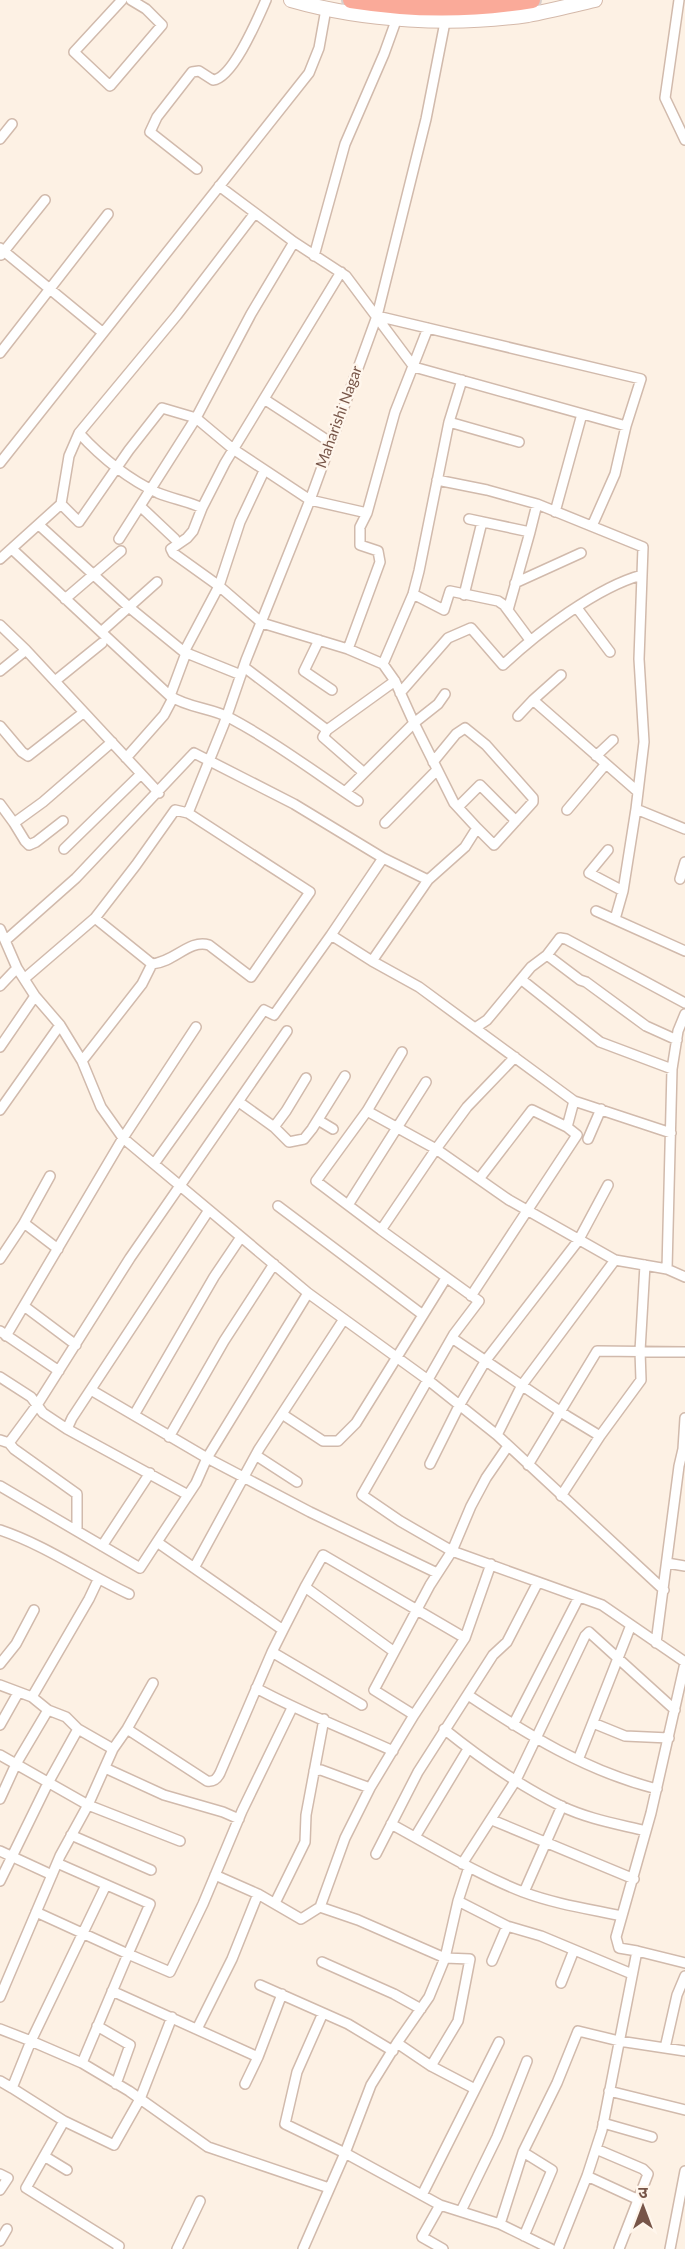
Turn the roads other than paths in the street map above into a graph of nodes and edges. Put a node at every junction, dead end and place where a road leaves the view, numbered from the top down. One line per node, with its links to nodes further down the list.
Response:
1 (122, 0): 10 (street)
2 (131, 0): 10 (street)
3 (152, 0): 10 (street)
4 (266, 0): 17 (street)
5 (291, 0): 11 (street)
6 (351, 0): 12 (highway)
7 (532, 0): 12 (highway)
8 (595, 0): 12 (street)
9 (679, 0): 16 (street)
10 (146, 9)
11 (326, 9): 13 (street); 18 (street)
12 (447, 14): 13 (street); 27 (street, Maharishi Nagar)
13 (397, 18): 24 (street)
14 (12, 124): 15 (street)
15 (0, 139)
16 (685, 140)
17 (198, 169)
18 (219, 186): 20 (street); 29 (street)
19 (45, 200): 23 (street)
20 (255, 213): 22 (street); 38 (street)
21 (108, 214): 26 (street)
22 (294, 242): 24 (street); 35 (street)
23 (1, 252): 26 (street)
24 (314, 256): 25 (street)
25 (341, 272): 27 (street); 33 (street)
26 (48, 288): 29 (street); 30 (street)
27 (377, 316): 28 (street); 31 (street); 39 (street, Maharishi Nagar)
28 (429, 328): 31 (street); 37 (street)
29 (102, 332): 42 (street)
30 (0, 352)
31 (414, 367): 32 (street); 53 (street)
32 (462, 380): 34 (street); 36 (street)
33 (264, 399): 39 (street); 41 (street)
34 (582, 414): 37 (street); 52 (street)
35 (196, 418): 41 (street); 43 (street); 46 (street)
36 (449, 422): 40 (street); 45 (street)
37 (626, 426): 57 (street)
38 (79, 433): 43 (street); 48 (street)
39 (330, 442): 47 (street, Maharishi Nagar)
40 (519, 442)
41 (233, 449): 44 (street); 51 (street)
42 (0, 462)
43 (118, 468): 46 (street); 48 (street)
44 (264, 471): 47 (street); 69 (street)
45 (437, 480): 49 (street); 70 (street)
46 (151, 489): 50 (street); 51 (street)
47 (310, 500): 53 (street); 76 (street, Maharishi Nagar)
48 (61, 504): 56 (street)
49 (537, 504): 52 (street); 58 (street)
50 (140, 506): 59 (street); 60 (street)
51 (202, 508): 69 (street)
52 (555, 512): 57 (street)
53 (367, 513): 82 (street)
54 (468, 519): 55 (street)
55 (482, 522): 58 (street); 71 (street)
56 (39, 525): 61 (street); 65 (street)
57 (592, 526): 66 (street)
58 (530, 532): 68 (street)
59 (175, 538)
60 (119, 539)
61 (12, 549): 64 (street); 72 (street)
62 (121, 551): 65 (street)
63 (581, 553): 68 (street)
64 (0, 559)
65 (94, 575): 72 (street); 73 (street)
66 (642, 575): 74 (street); 112 (street)
67 (157, 582): 73 (street)
68 (516, 583): 75 (street)
69 (219, 586): 76 (street); 85 (street)
70 (413, 594): 71 (street); 86 (street)
71 (464, 595): 75 (street)
72 (65, 599): 78 (street)
73 (130, 608): 78 (street); 85 (street)
74 (577, 608): 80 (street); 84 (street)
75 (508, 610): 80 (street)
76 (262, 623): 79 (street); 88 (street, Maharishi Nagar)
77 (0, 625): 83 (street)
78 (101, 632): 95 (street)
79 (319, 640): 82 (street); 92 (street)
80 (530, 640): 93 (street)
81 (102, 643): 90 (street)
82 (348, 649): 86 (street)
83 (26, 650): 87 (street); 90 (street)
84 (610, 652)
85 (185, 653): 88 (street); 95 (street)
86 (383, 664): 91 (street)
87 (0, 671)
88 (243, 671): 98 (street, Maharishi Nagar); 102 (street)
89 (561, 675): 96 (street)
90 (55, 681): 97 (street)
91 (395, 681): 93 (street); 102 (street)
92 (332, 690)
93 (400, 693): 100 (street)
94 (445, 694): 100 (street)
95 (171, 697): 98 (street); 106 (street)
96 (533, 700): 99 (street); 105 (street)
97 (83, 713): 101 (street); 104 (street)
98 (227, 716): 107 (street, Maharishi Nagar); 113 (street)
99 (518, 716)
100 (414, 723): 109 (street); 110 (street)
101 (0, 726)
102 (327, 730): 110 (street)
103 (613, 740): 105 (street)
104 (112, 742): 106 (street); 123 (street)
105 (596, 756): 108 (street)
106 (126, 758): 111 (street)
107 (209, 761): 114 (street); 120 (street, Maharishi Nagar); 129 (street)
108 (605, 765): 112 (street); 119 (street)
109 (435, 766): 117 (street); 122 (street); 124 (street)
110 (363, 772): 113 (street)
111 (141, 774): 114 (street); 127 (street)
112 (638, 791): 118 (street)
113 (345, 792): 115 (street)
114 (159, 793): 139 (street)
115 (358, 801)
116 (0, 804): 123 (street)
117 (459, 807): 122 (street); 125 (street)
118 (636, 809): 126 (street); 133 (street)
119 (567, 810)
120 (188, 813): 135 (street); 143 (street)
121 (63, 820): 123 (street)
122 (516, 821): 125 (street)
123 (14, 823)
124 (385, 823)
125 (477, 828): 132 (street)
126 (685, 829)
127 (64, 849)
128 (608, 850): 133 (street)
129 (383, 858): 132 (street); 138 (street)
130 (685, 862): 131 (street)
131 (680, 879)
132 (429, 880): 142 (street)
133 (623, 891): 136 (street)
134 (596, 911): 136 (street)
135 (95, 918): 143 (street); 145 (street)
136 (615, 919): 140 (street)
137 (0, 929): 139 (street)
138 (331, 935): 142 (street); 178 (street)
139 (6, 940): 144 (street)
140 (685, 951)
141 (547, 955): 146 (street); 149 (street); 155 (street)
142 (372, 961): 153 (street)
143 (152, 964): 159 (street)
144 (17, 968): 145 (street); 147 (street)
145 (24, 979): 148 (street)
146 (522, 980): 153 (street); 160 (street)
147 (0, 986)
148 (35, 996): 151 (street); 156 (street)
149 (685, 1003)
150 (685, 1014): 155 (street)
151 (60, 1025): 159 (street); 167 (street)
152 (196, 1027): 175 (street)
153 (475, 1028): 158 (street)
154 (287, 1031): 165 (street)
155 (677, 1040): 160 (street)
156 (0, 1047)
157 (402, 1052): 168 (street)
158 (514, 1057): 164 (street); 177 (street)
159 (82, 1061): 175 (street)
160 (672, 1069): 174 (street)
161 (345, 1076): 169 (street)
162 (306, 1078): 170 (street)
163 (426, 1082): 172 (street)
164 (574, 1101): 166 (street); 171 (street)
165 (239, 1102): 170 (street); 181 (street)
166 (601, 1109): 174 (street); 176 (street)
167 (0, 1110)
168 (368, 1111): 172 (street); 183 (street)
169 (318, 1120): 170 (street); 173 (street)
170 (274, 1126)
171 (567, 1127): 180 (street); 186 (street)
172 (398, 1128): 177 (street); 183 (street)
173 (333, 1129)
174 (671, 1132): 196 (street)
175 (123, 1138): 178 (street); 191 (street)
176 (588, 1139)
177 (436, 1149): 180 (street); 188 (street)
178 (154, 1164): 181 (street)
179 (50, 1176): 187 (street)
180 (479, 1179): 186 (street)
181 (180, 1185): 185 (street); 206 (street)
182 (608, 1185): 190 (street)
183 (348, 1205): 188 (street)
184 (278, 1206): 202 (street)
185 (209, 1210): 189 (street); 215 (street)
186 (527, 1210): 190 (street); 200 (street)
187 (24, 1223): 191 (street); 192 (street)
188 (381, 1230): 198 (street)
189 (241, 1237): 194 (street); 220 (street)
190 (578, 1240): 193 (street); 210 (street)
191 (58, 1249): 201 (street)
192 (0, 1259)
193 (615, 1260): 195 (street); 214 (street)
194 (274, 1264): 199 (street); 225 (street)
195 (645, 1265): 196 (street); 207 (street)
196 (667, 1269): 197 (street)
197 (685, 1277)
198 (446, 1278): 200 (street); 202 (street)
199 (308, 1293): 203 (street); 230 (street)
200 (471, 1296): 205 (street)
201 (24, 1306): 204 (street); 206 (street)
202 (423, 1315): 209 (street)
203 (344, 1319): 209 (street); 219 (street)
204 (3, 1334): 211 (street)
205 (452, 1338): 210 (street); 213 (street)
206 (76, 1345): 211 (street)
207 (640, 1351): 208 (street); 218 (street); 224 (street)
208 (685, 1352)
209 (396, 1356): 213 (street); 219 (street)
210 (486, 1360): 214 (street); 217 (street)
211 (59, 1371): 216 (street)
212 (0, 1377): 216 (street)
213 (429, 1380): 217 (street); 243 (street)
214 (522, 1385): 218 (street); 223 (street)
215 (91, 1390): 220 (street); 222 (street)
216 (37, 1405): 222 (street); 226 (street)
217 (459, 1406): 223 (street); 231 (street)
218 (561, 1412): 224 (street); 232 (street)
219 (282, 1414): 229 (street)
220 (134, 1415): 225 (street)
221 (685, 1418): 228 (street)
222 (67, 1429): 233 (street)
223 (497, 1435): 227 (street)
224 (600, 1436): 238 (street)
225 (169, 1437): 230 (street)
226 (4, 1441): 240 (street)
227 (508, 1446): 232 (street); 243 (street)
228 (684, 1449): 244 (street)
229 (257, 1456): 234 (street); 235 (street)
230 (207, 1458): 234 (street); 237 (street)
231 (430, 1464)
232 (528, 1465): 238 (street)
233 (150, 1473): 237 (street); 242 (street)
234 (243, 1477): 247 (street); 248 (street)
235 (297, 1482)
236 (0, 1486): 240 (street)
237 (188, 1495): 241 (street)
238 (561, 1496): 252 (street)
239 (0, 1530): 249 (street)
240 (77, 1531): 242 (street)
241 (156, 1542): 242 (street); 247 (street)
242 (102, 1546)
243 (452, 1551): 245 (street); 248 (street)
244 (667, 1563): 246 (street); 252 (street)
245 (491, 1564): 250 (street); 259 (street)
246 (685, 1566)
247 (194, 1568): 258 (street)
248 (437, 1573): 256 (street)
249 (98, 1580): 253 (street); 271 (street)
250 (538, 1581): 254 (street); 270 (street)
251 (305, 1587): 256 (street); 258 (street); 261 (street)
252 (664, 1590): 260 (street)
253 (129, 1594)
254 (579, 1596): 257 (street); 280 (street)
255 (34, 1610): 265 (street)
256 (416, 1610): 259 (street); 261 (street)
257 (631, 1625): 260 (street); 263 (street)
258 (283, 1630): 262 (street)
259 (465, 1638): 276 (street)
260 (656, 1642): 264 (street)
261 (393, 1651): 276 (street)
262 (272, 1652): 268 (street); 272 (street)
263 (618, 1657): 275 (street); 278 (street); 285 (street)
264 (685, 1663): 275 (street)
265 (0, 1664)
266 (153, 1683): 282 (street)
267 (0, 1685): 269 (street)
268 (256, 1688): 273 (street); 282 (street)
269 (18, 1693): 271 (street); 279 (street)
270 (468, 1695): 280 (street); 283 (street)
271 (32, 1697): 274 (street)
272 (362, 1705)
273 (292, 1708): 277 (street); 301 (street)
274 (48, 1710): 281 (street); 291 (street)
275 (675, 1710): 284 (street)
276 (414, 1715): 288 (street)
277 (324, 1719): 288 (street); 293 (street)
278 (593, 1723): 284 (street); 290 (street)
279 (0, 1725)
280 (513, 1725): 285 (street)
281 (78, 1728): 286 (street); 295 (street)
282 (127, 1729): 286 (street)
283 (444, 1729): 287 (street); 303 (street)
284 (669, 1738): 297 (street)
285 (536, 1740): 290 (street); 294 (street)
286 (113, 1749): 292 (street)
287 (468, 1749): 294 (street); 306 (street)
288 (393, 1751): 296 (street)
289 (0, 1755): 291 (street)
290 (578, 1760): 297 (street)
291 (16, 1764): 295 (street); 298 (street)
292 (105, 1768): 299 (street); 301 (street)
293 (314, 1771): 296 (street); 323 (street)
294 (516, 1780): 300 (street); 302 (street)
295 (48, 1783): 299 (street); 311 (street)
296 (370, 1788): 324 (street)
297 (657, 1789): 304 (street)
298 (0, 1799)
299 (88, 1805): 305 (street); 307 (street)
300 (562, 1806): 304 (street); 308 (street)
301 (239, 1819): 316 (street)
302 (492, 1820): 308 (street); 313 (street)
303 (391, 1824): 306 (street); 310 (street)
304 (646, 1831): 317 (street)
305 (71, 1835): 312 (street); 314 (street)
306 (415, 1837): 313 (street)
307 (180, 1841)
308 (547, 1845): 317 (street); 320 (street)
309 (0, 1851): 311 (street)
310 (376, 1854)
311 (11, 1856): 315 (street); 318 (street)
312 (57, 1863): 315 (street); 319 (street)
313 (465, 1866): 320 (street); 322 (street)
314 (152, 1870)
315 (52, 1875): 325 (street)
316 (215, 1875): 321 (street); 332 (street)
317 (634, 1880): 326 (street)
318 (0, 1881)
319 (106, 1885): 328 (street); 332 (street)
320 (524, 1892): 326 (street)
321 (258, 1894): 323 (street); 350 (street)
322 (458, 1901): 327 (street); 333 (street)
323 (275, 1904): 324 (street)
324 (320, 1907): 333 (street)
325 (36, 1912): 328 (street); 344 (street)
326 (622, 1916): 329 (street)
327 (507, 1926): 330 (street); 334 (street)
328 (81, 1934): 332 (street); 351 (street)
329 (618, 1948): 331 (street); 337 (street)
330 (574, 1950): 337 (street); 340 (street)
331 (637, 1951): 336 (street); 338 (street)
332 (128, 1954): 342 (street)
333 (445, 1958): 345 (street); 360 (street)
334 (492, 1961)
335 (322, 1962): 345 (street)
336 (685, 1963)
337 (613, 1966): 338 (street)
338 (632, 1974): 352 (street)
339 (685, 1976): 355 (street)
340 (561, 1983)
341 (260, 1984): 343 (street)
342 (112, 1991): 347 (street); 348 (street)
343 (282, 1994): 346 (street); 357 (street)
344 (0, 1997)
345 (421, 2009): 354 (street)
346 (323, 2013): 354 (street); 373 (street)
347 (172, 2017): 350 (street); 366 (street)
348 (97, 2026): 359 (street); 361 (street)
349 (0, 2028): 351 (street)
350 (196, 2029): 357 (street)
351 (32, 2041): 359 (street); 363 (street)
352 (619, 2041): 355 (street); 365 (street); 372 (street)
353 (499, 2042): 364 (street)
354 (395, 2047): 360 (street); 373 (street)
355 (665, 2048): 356 (street)
356 (685, 2051)
357 (258, 2057): 362 (street)
358 (527, 2061): 385 (street)
359 (82, 2063): 361 (street)
360 (431, 2066): 364 (street)
361 (117, 2084): 366 (street)
362 (245, 2084)
363 (4, 2085): 368 (street)
364 (475, 2089): 381 (street)
365 (609, 2091): 367 (street); 369 (street)
366 (140, 2099): 368 (street); 379 (street)
367 (685, 2110)
368 (64, 2121): 374 (street)
369 (603, 2123): 370 (street); 371 (street)
370 (652, 2137)
371 (596, 2149): 378 (street); 382 (street)
372 (523, 2152): 386 (street); 388 (street)
373 (345, 2153): 379 (street); 381 (street)
374 (44, 2156): 375 (street); 391 (street)
375 (67, 2170)
376 (685, 2170): 396 (street)
377 (0, 2174): 380 (street)
378 (587, 2176): 382 (street); 390 (street)
379 (329, 2188): 393 (street)
380 (0, 2190)
381 (422, 2194): 384 (street)
382 (639, 2200): 395 (street)
383 (200, 2201): 392 (street)
384 (440, 2205): 385 (street); 394 (street)
385 (461, 2211): 386 (street)
386 (500, 2224): 388 (street)
387 (7, 2229): 389 (street)
388 (524, 2236): 390 (street)
389 (0, 2241)
390 (558, 2248)
391 (118, 2249)
392 (177, 2249)
393 (303, 2249)
394 (443, 2249)
395 (619, 2249)
396 (669, 2249)

